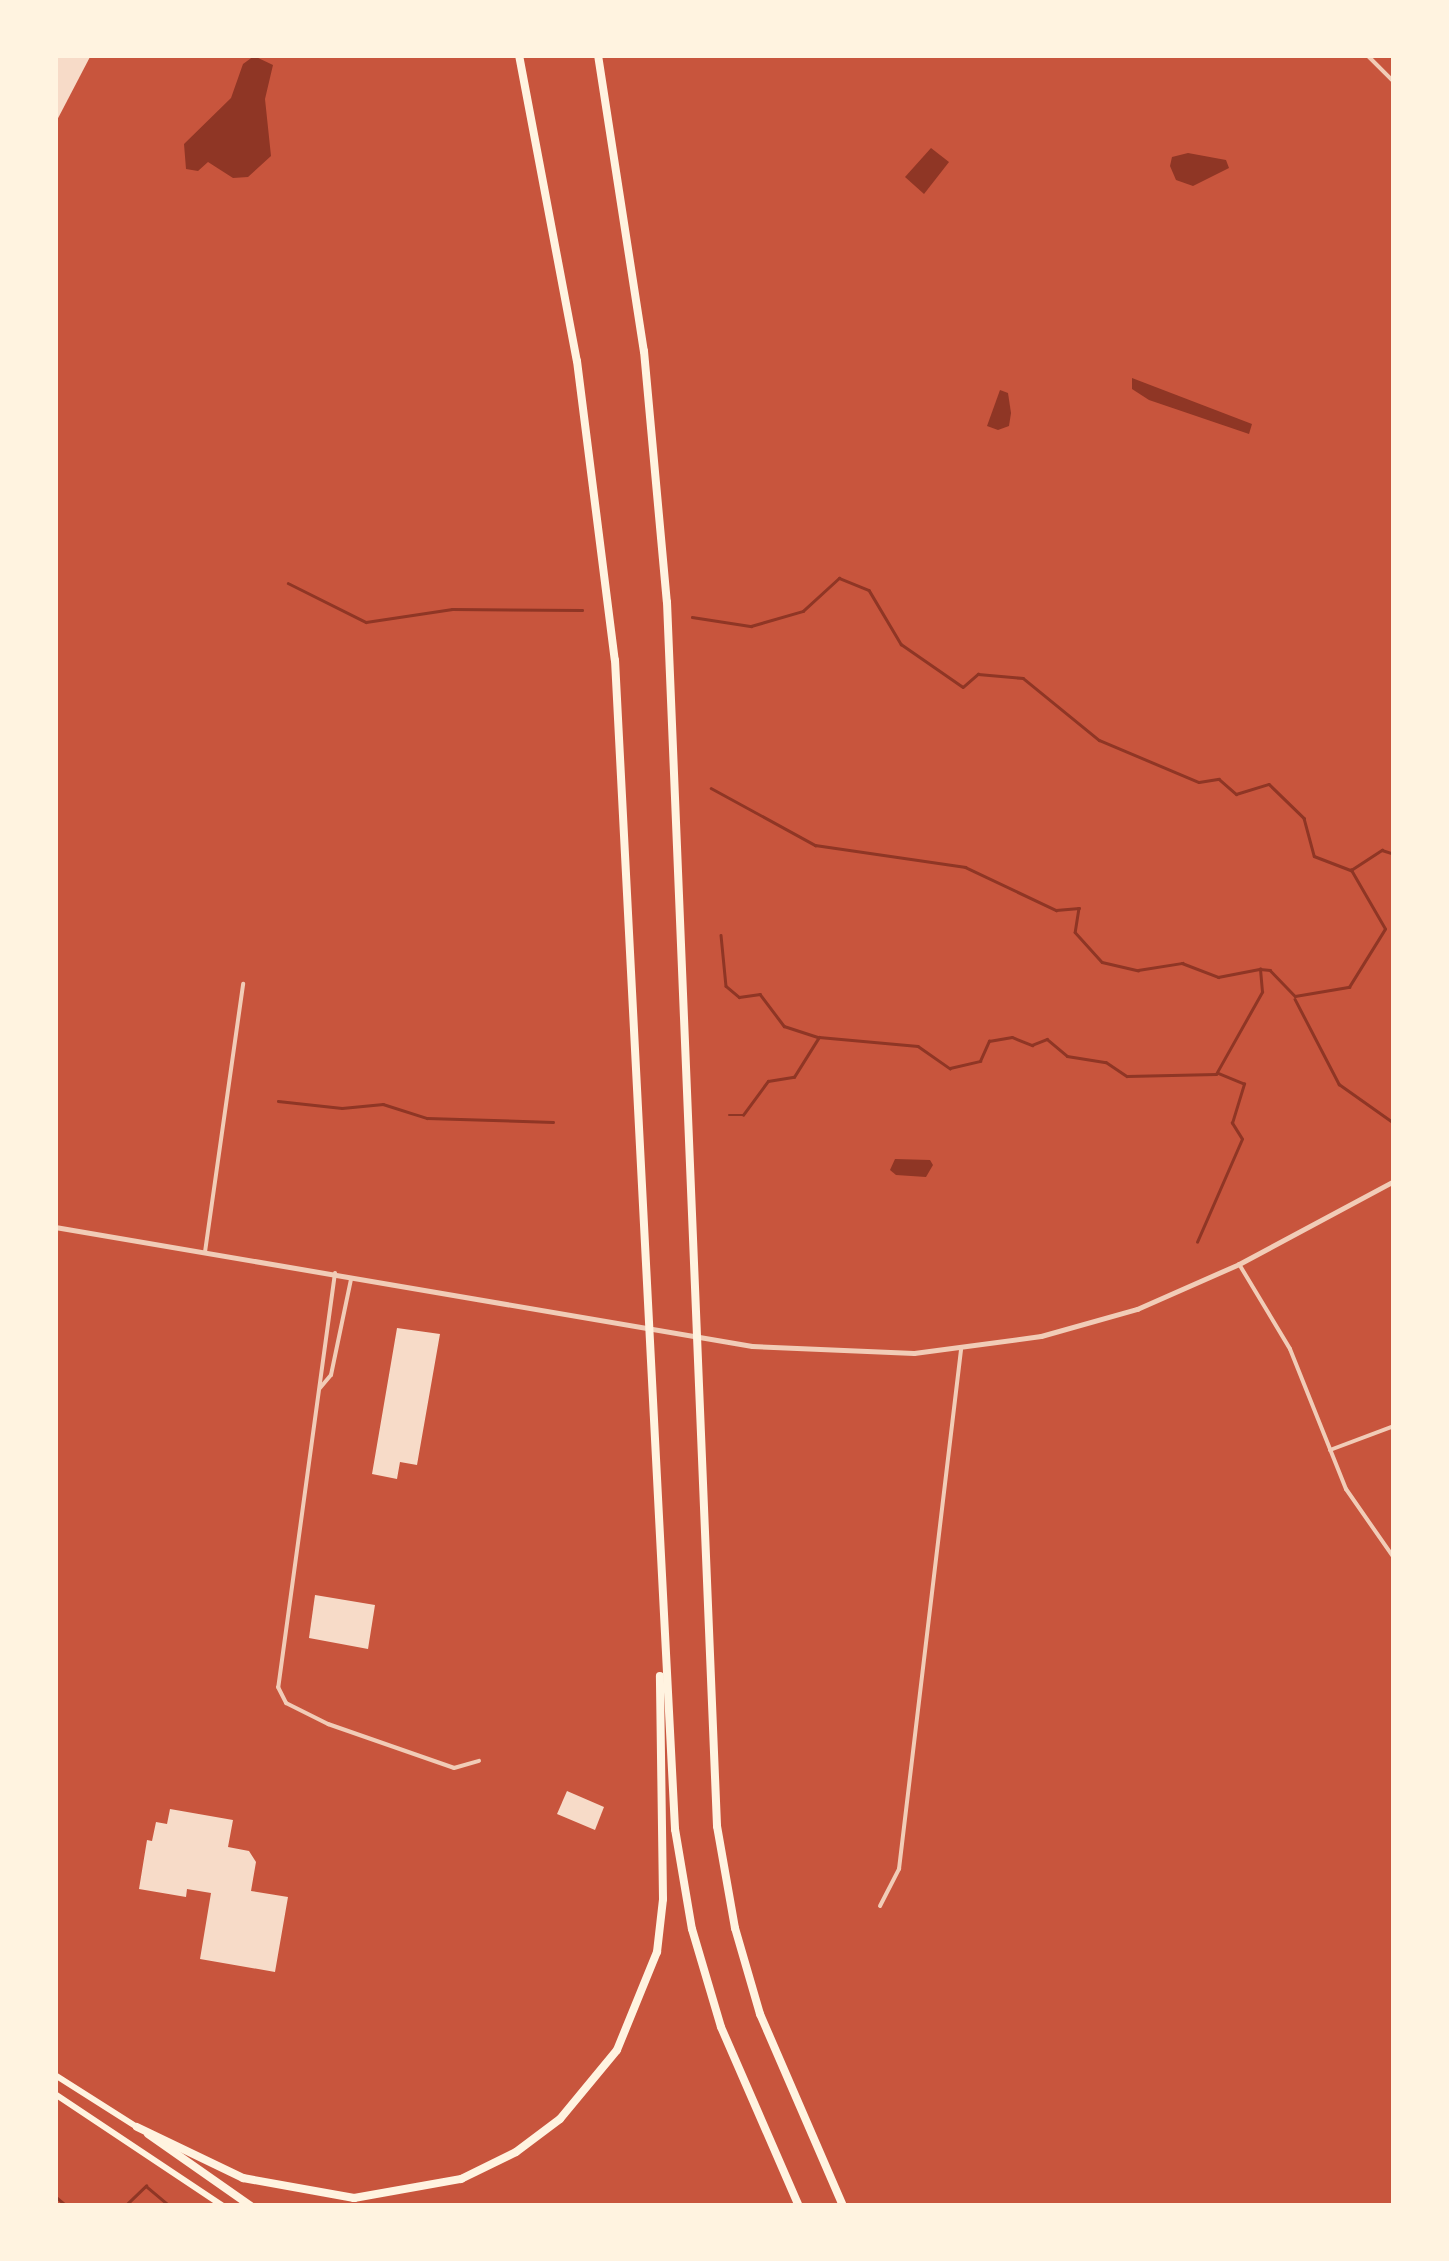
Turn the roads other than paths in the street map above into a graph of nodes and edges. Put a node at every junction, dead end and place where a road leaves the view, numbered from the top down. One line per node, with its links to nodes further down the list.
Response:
1 (519, 55): 17 (highway)
2 (598, 55): 26 (highway)
3 (1367, 55): 4 (street)
4 (1394, 82)
5 (242, 984): 8 (street)
6 (1394, 1181): 9 (street)
7 (55, 1227): 8 (street)
8 (204, 1252): 10 (street)
9 (1239, 1264): 12 (street); 15 (street)
10 (335, 1273): 11 (street); 13 (street)
11 (352, 1276): 12 (street); 13 (street)
12 (961, 1350): 19 (street)
13 (320, 1388): 18 (street)
14 (1394, 1426): 15 (street)
15 (1330, 1450): 16 (street)
16 (1394, 1558)
17 (663, 1646): 22 (highway); 25 (highway)
18 (479, 1761)
19 (880, 1906)
20 (55, 2075): 22 (main road)
21 (55, 2094): 23 (main road)
22 (138, 2127): 24 (highway)
23 (222, 2206)
24 (250, 2206)
25 (799, 2206)
26 (843, 2206)

